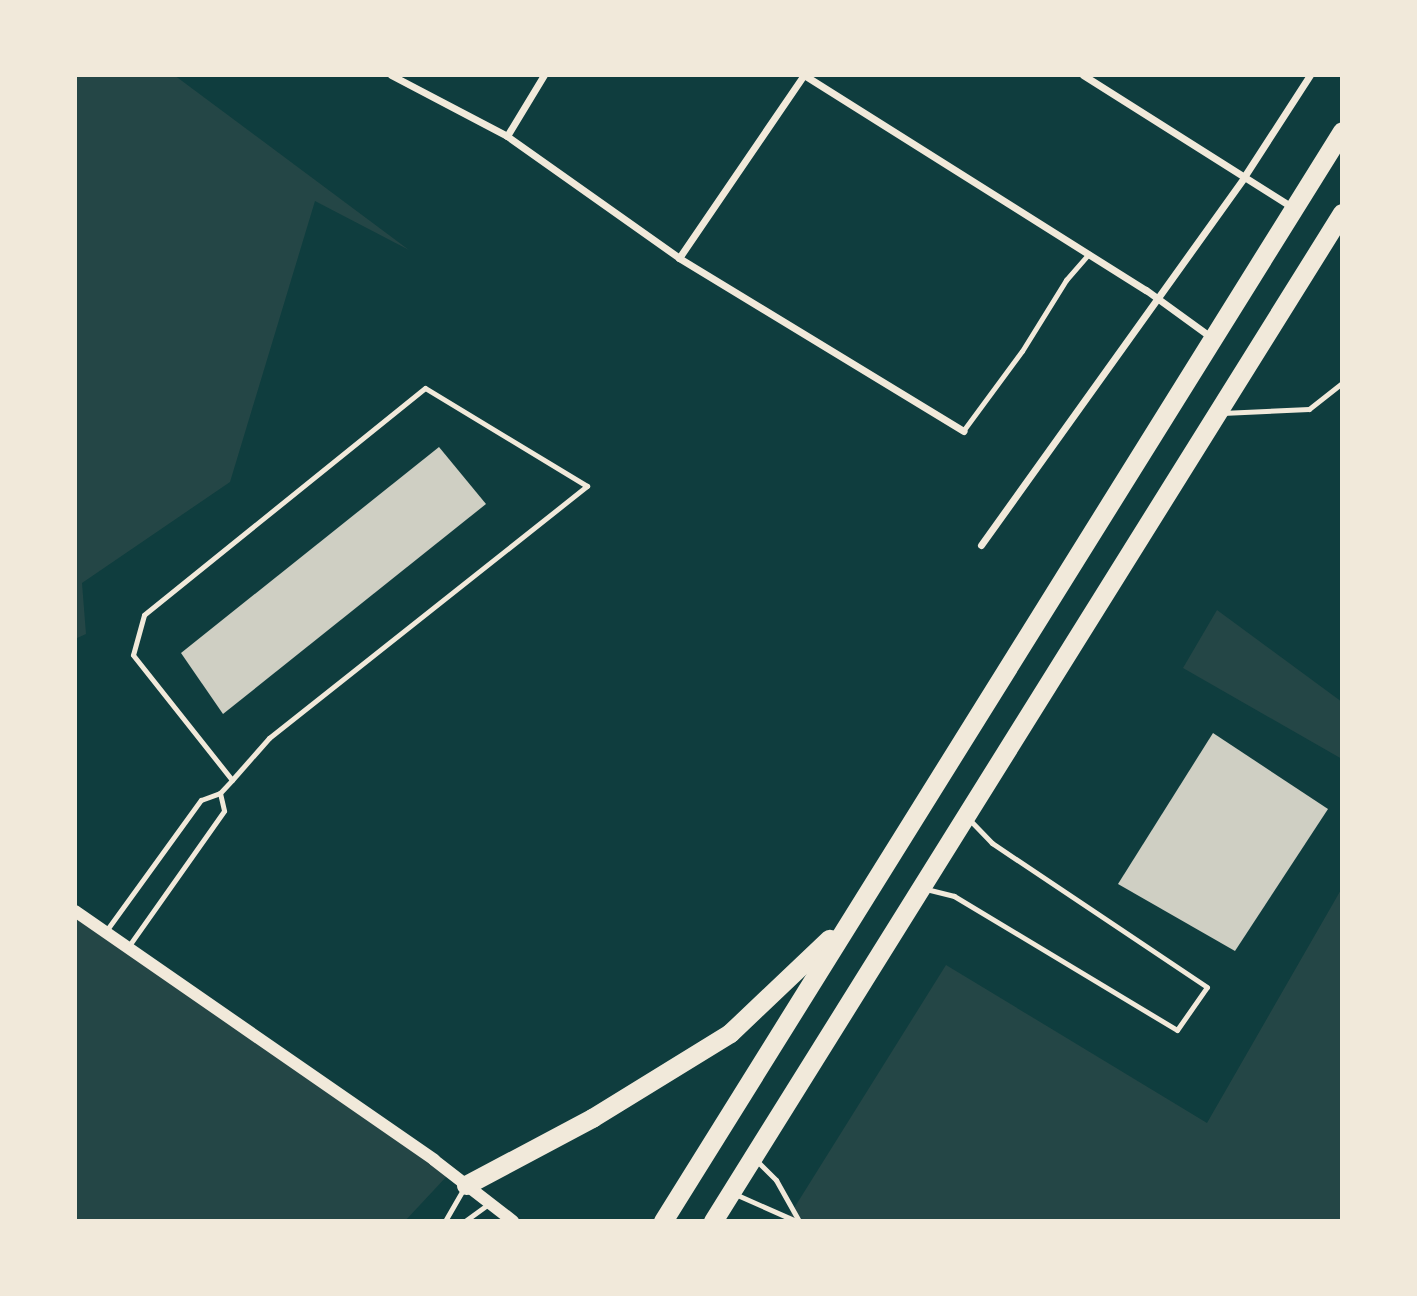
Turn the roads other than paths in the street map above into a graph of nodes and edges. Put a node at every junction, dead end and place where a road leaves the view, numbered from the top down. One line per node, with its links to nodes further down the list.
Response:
1 (391, 75): 7 (street)
2 (544, 75): 7 (street)
3 (804, 75): 11 (street); 12 (street)
4 (1083, 75): 8 (street)
5 (1310, 75): 8 (street)
6 (1342, 131): 9 (highway)
7 (508, 136): 12 (street)
8 (1244, 177): 9 (street); 13 (street)
9 (1294, 209): 14 (highway)
10 (1342, 213): 16 (highway)
11 (1089, 254): 13 (street); 17 (lane)
12 (679, 258): 17 (street)
13 (1157, 300): 14 (street); 18 (street)
14 (1213, 338): 24 (highway)
15 (1342, 383): 16 (lane)
16 (1216, 413): 21 (highway)
17 (963, 431)
18 (981, 545)
19 (232, 780): 19 (lane); 20 (lane)
20 (220, 793): 25 (lane); 26 (lane)
21 (965, 815): 22 (highway); 22 (lane)
22 (919, 887): 27 (highway)
23 (75, 911): 25 (street)
24 (854, 913): 28 (highway); 34 (highway)
25 (106, 932): 26 (street)
26 (128, 947): 28 (street)
27 (754, 1158): 29 (highway); 36 (lane)
28 (466, 1185): 30 (street); 31 (lane)
29 (732, 1193): 35 (highway); 36 (lane)
30 (489, 1203): 32 (lane); 33 (street)
31 (445, 1221)
32 (465, 1221)
33 (513, 1221)
34 (663, 1221)
35 (713, 1221)
36 (798, 1221)

